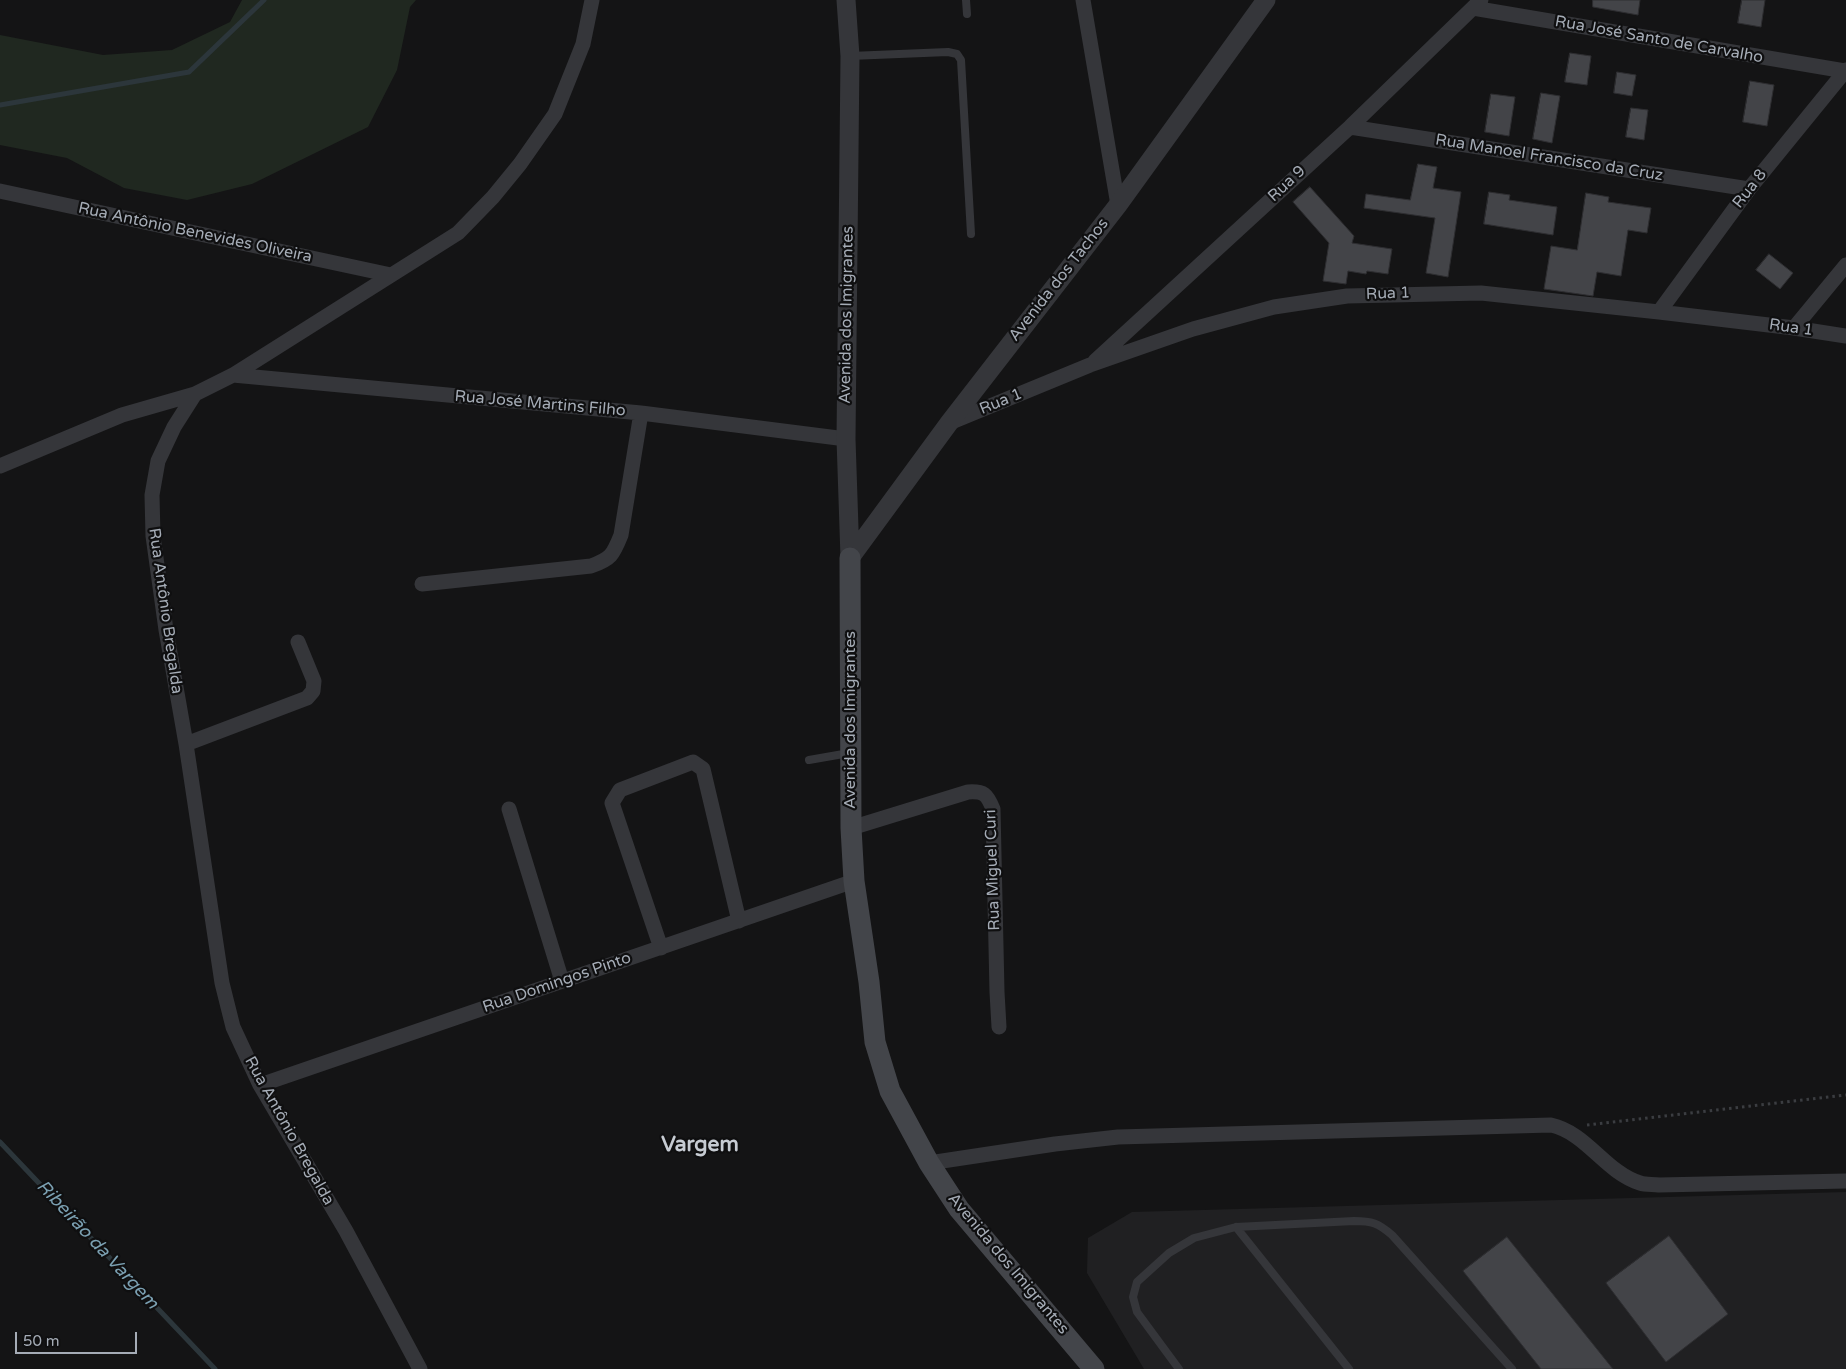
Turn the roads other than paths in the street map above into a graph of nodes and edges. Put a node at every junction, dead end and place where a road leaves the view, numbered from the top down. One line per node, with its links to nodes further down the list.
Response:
1 (592, 0): 16 (street)
2 (846, 0): 8 (street, Avenida dos Imigrantes)
3 (966, 0): 7 (lane)
4 (1083, 0): 13 (street)
5 (1266, 0): 13 (street, Avenida dos Tachos)
6 (1477, 4): 9 (street, Rua José Santo de Carvalho); 10 (street, Rua 9)
7 (967, 14)
8 (850, 56): 14 (lane); 25 (street, Avenida dos Imigrantes)
9 (1846, 70): 11 (street, Rua 8)
10 (1350, 126): 11 (street, Rua Manoel Francisco da Cruz); 20 (street, Rua 9)
11 (1749, 189): 17 (street, Rua 8)
12 (0, 191): 16 (street, Rua Antônio Benevides Oliveira)
13 (1118, 205): 24 (street, Avenida dos Tachos)
14 (971, 234)
15 (1846, 265): 18 (street)
16 (391, 275): 21 (street)
17 (1659, 312): 18 (street, Rua 1); 20 (street, Rua 1)
18 (1794, 328): 19 (street, Rua 1)
19 (1846, 336)
20 (1090, 365): 24 (street, Rua 1)
21 (233, 375): 22 (street); 23 (street, Rua José Martins Filho)
22 (195, 394): 26 (street); 30 (street, Rua Antônio Bregalda)
23 (641, 413): 25 (street, Rua José Martins Filho); 28 (street)
24 (949, 423): 27 (street, Avenida dos Tachos)
25 (846, 439): 27 (street, Avenida dos Imigrantes)
26 (0, 466)
27 (850, 558): 31 (main road, Avenida dos Imigrantes)
28 (422, 584)
29 (298, 642): 30 (street)
30 (186, 744): 40 (street, Rua Antônio Bregalda)
31 (851, 753): 32 (lane); 34 (main road, Avenida dos Imigrantes)
32 (810, 760)
33 (509, 809): 38 (street)
34 (851, 828): 35 (main road, Avenida dos Imigrantes); 39 (street, Rua Miguel Curi)
35 (854, 881): 36 (street, Rua Domingos Pinto); 41 (main road, Avenida dos Imigrantes)
36 (739, 921): 37 (street, Rua Domingos Pinto); 37 (street)
37 (661, 948): 38 (street, Rua Domingos Pinto)
38 (562, 982): 40 (street, Rua Domingos Pinto)
39 (1000, 1027)
40 (260, 1085): 44 (street, Rua Antônio Bregalda)
41 (929, 1164): 42 (street); 45 (main road, Avenida dos Imigrantes)
42 (1846, 1181)
43 (1236, 1228): 46 (lane); 47 (lane); 48 (lane)
44 (420, 1369)
45 (1094, 1369)
46 (1178, 1369)
47 (1349, 1369)
48 (1512, 1369)

